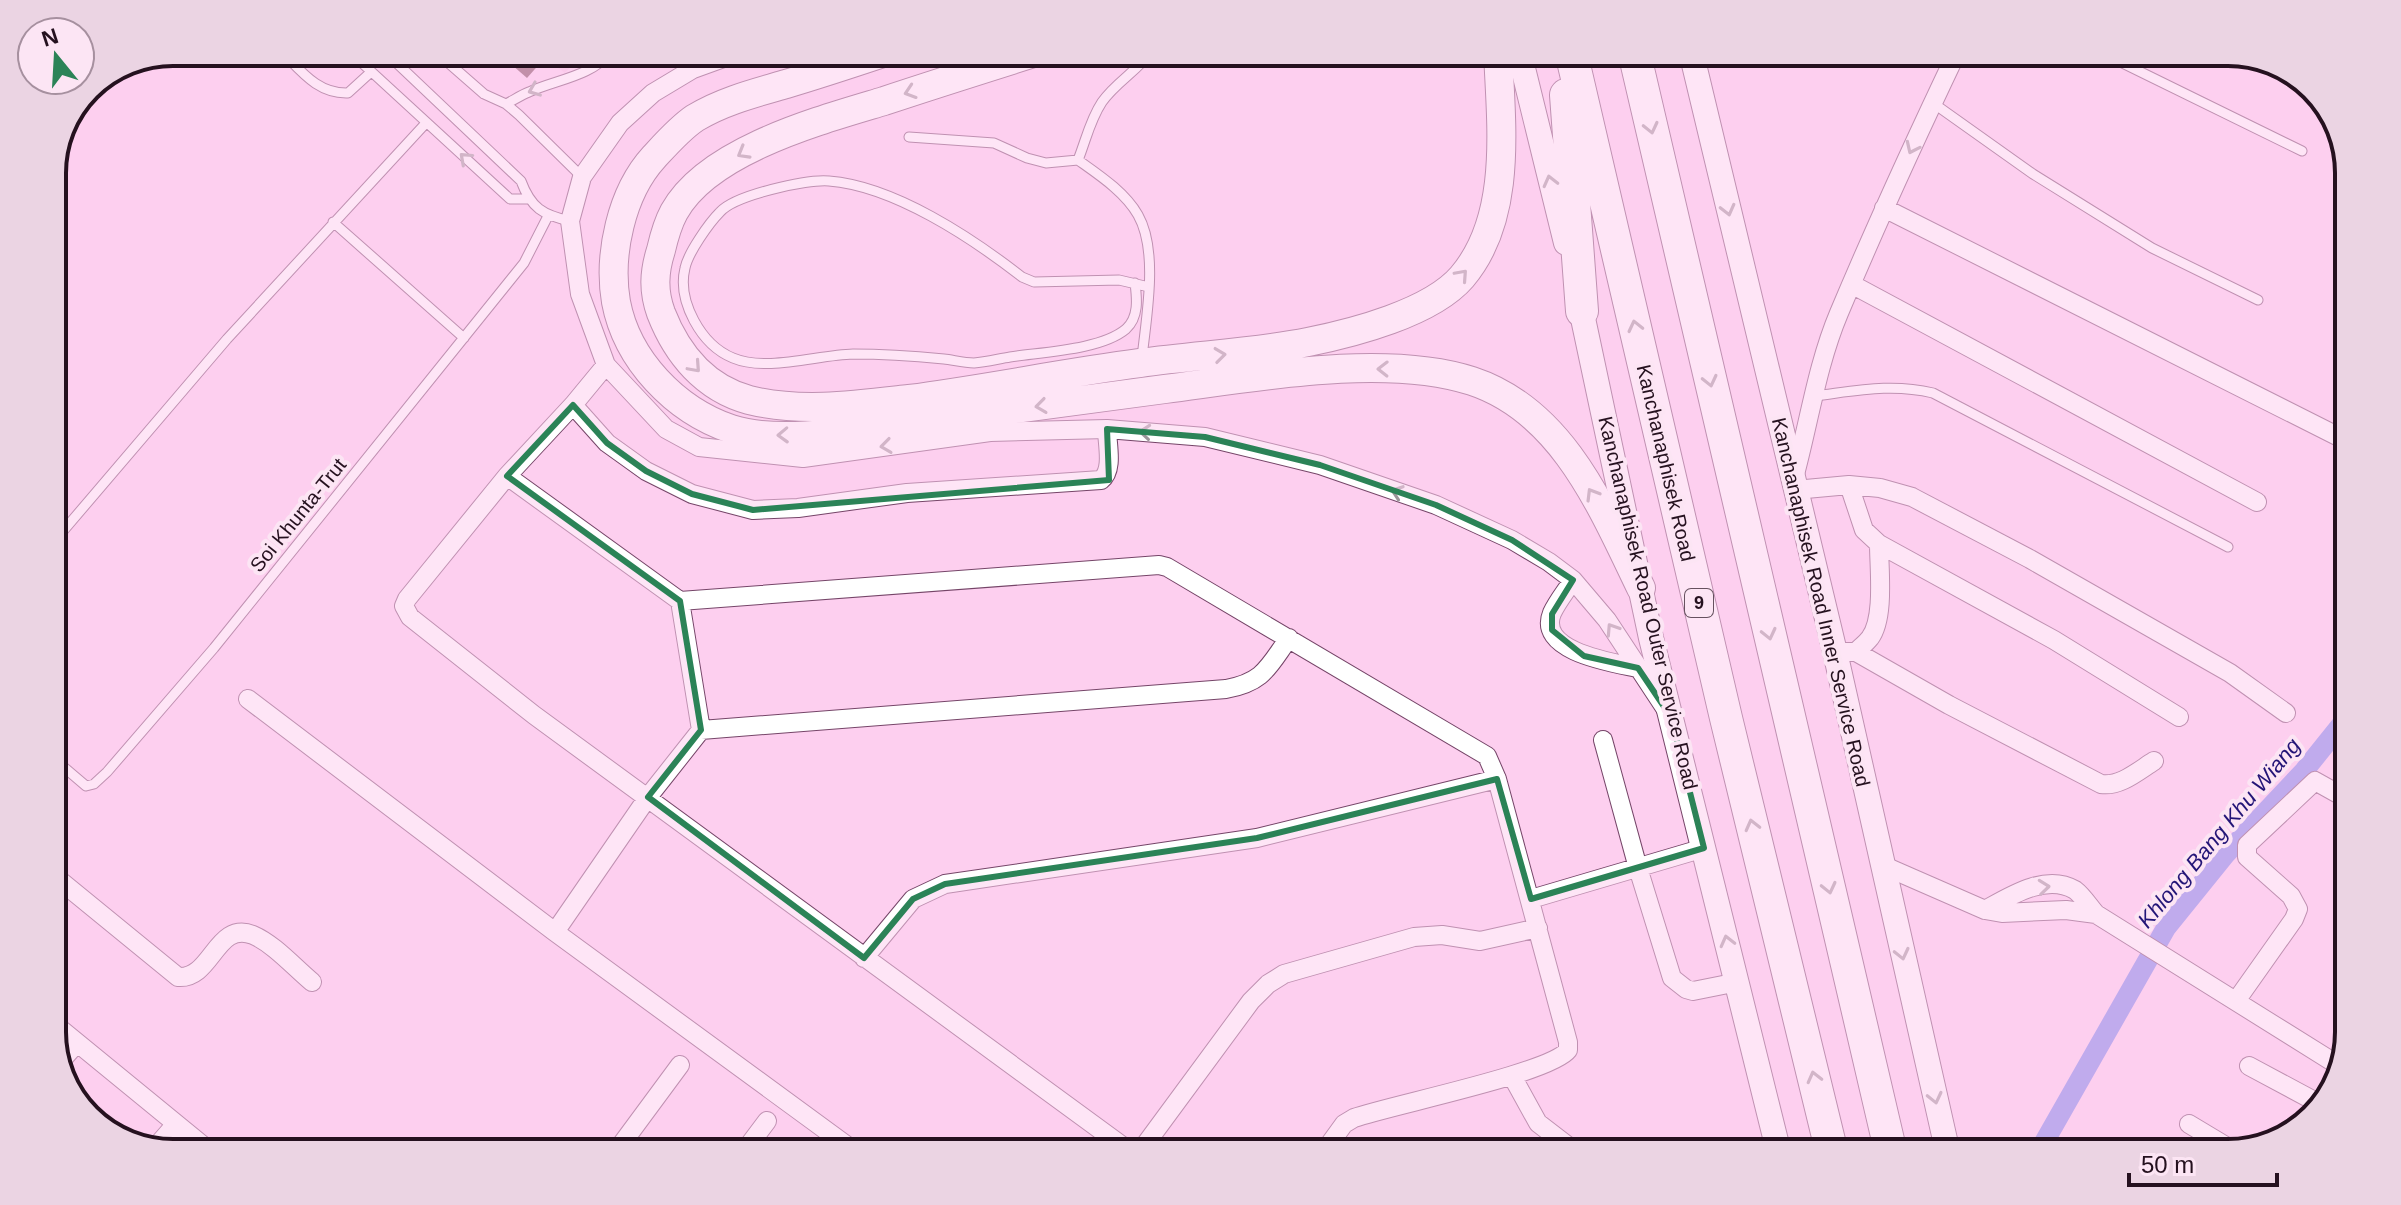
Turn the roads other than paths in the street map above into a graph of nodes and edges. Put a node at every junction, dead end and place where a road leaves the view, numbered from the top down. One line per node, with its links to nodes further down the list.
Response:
1 (297, 66): 19 (lane)
2 (365, 66): 19 (lane)
3 (400, 66): 28 (lane)
4 (452, 66): 21 (lane)
5 (597, 66): 21 (lane, one-way to 21)
6 (701, 66): 27 (street)
7 (842, 66): 53 (main road, one-way to 7)
8 (993, 66): 39 (main road, one-way to 39)
9 (1141, 66): 26 (lane)
10 (1498, 66): 39 (main road, one-way to 10)
11 (1522, 66): 37 (main road, Kanchanaphisek Road Outer Service Road, one-way to 11)
12 (1568, 66): 37 (highway)
13 (1571, 66): 103 (highway, Kanchanaphisek Road / 9, one-way to 13)
14 (1637, 66): 104 (highway, one-way to 104)
15 (1694, 66): 23 (main road, Kanchanaphisek Road Inner Service Road)
16 (1709, 66): 23 (main road)
17 (1950, 66): 20 (street)
18 (2129, 66): 25 (lane)
19 (371, 72): 22 (lane)
20 (1933, 103): 29 (street, one-way to 29); 36 (lane)
21 (506, 104): 27 (lane)
22 (426, 123): 28 (lane, one-way to 22); 32 (lane)
23 (1710, 136): 46 (main road, Kanchanaphisek Road Inner Service Road, one-way to 46)
24 (909, 137): 26 (lane)
25 (2302, 151)
26 (1078, 160): 35 (lane)
27 (582, 177): 31 (street)
28 (528, 199): 30 (lane)
29 (1884, 208): 34 (street); 44 (street)
30 (548, 216): 31 (lane); 38 (lane, Soi Khunta-Trut)
31 (570, 221): 40 (street)
32 (333, 222): 38 (lane); 49 (lane)
33 (1135, 283): 33 (lane); 35 (lane)
34 (1853, 285): 41 (street); 48 (street)
35 (1149, 287): 39 (lane)
36 (2258, 300)
37 (1582, 311): 53 (main road, Kanchanaphisek Road Outer Service Road)
38 (464, 338): 65 (lane, Soi Khunta-Trut)
39 (1142, 363)
40 (606, 365): 42 (street); 43 (street, one-way to 40)
41 (1814, 396): 46 (street); 51 (lane)
42 (573, 405): 43 (street); 45 (street)
43 (1107, 429): 52 (street, one-way to 43)
44 (2335, 435)
45 (507, 476): 54 (street); 68 (street)
46 (1794, 485): 47 (street); 56 (main road, Kanchanaphisek Road Inner Service Road)
47 (1849, 485): 50 (street); 59 (street)
48 (2257, 502)
49 (66, 528)
50 (1879, 544): 56 (street); 61 (street)
51 (2228, 547)
52 (1573, 580): 57 (street, one-way to 52); 57 (street)
53 (1641, 588): 60 (main road, Kanchanaphisek Road Outer Service Road)
54 (680, 601): 55 (street); 62 (street)
55 (1289, 638): 62 (street); 66 (street)
56 (1846, 652): 64 (street); 70 (main road, Kanchanaphisek Road Inner Service Road)
57 (1638, 668): 60 (street)
58 (248, 699): 77 (street)
59 (2286, 713)
60 (1671, 717): 69 (main road, Kanchanaphisek Road Outer Service Road)
61 (2179, 717)
62 (701, 730): 68 (street)
63 (1603, 740): 71 (street)
64 (2154, 761)
65 (66, 769)
66 (1497, 779): 73 (street); 78 (street)
67 (2335, 792): 81 (street)
68 (648, 797): 77 (street); 78 (street)
69 (1704, 848): 71 (street); 80 (main road, Kanchanaphisek Road Outer Service Road, one-way to 69)
70 (1882, 865): 74 (street); 105 (main road, Kanchanaphisek Road Inner Service Road, one-way to 105)
71 (1638, 868): 73 (street); 80 (street)
72 (66, 883): 79 (street)
73 (1531, 899): 76 (street)
74 (1985, 910): 75 (street); 75 (street, one-way to 75)
75 (2096, 914): 81 (street)
76 (1538, 928): 88 (street); 99 (street)
77 (555, 932): 97 (street)
78 (864, 958): 98 (street)
79 (312, 982)
80 (1738, 982): 102 (main road, Kanchanaphisek Road Outer Service Road)
81 (2236, 1001): 85 (street)
82 (66, 1034): 83 (street)
83 (77, 1043): 84 (street); 92 (street)
84 (68, 1053)
85 (2331, 1061)
86 (680, 1065): 95 (street)
87 (2249, 1066): 89 (street)
88 (1512, 1076): 100 (street); 101 (street)
89 (2311, 1099)
90 (767, 1121): 96 (street)
91 (2189, 1124): 106 (street)
92 (175, 1125): 93 (street); 94 (street)
93 (163, 1138)
94 (194, 1139)
95 (625, 1139)
96 (754, 1139)
97 (838, 1139)
98 (1113, 1139)
99 (1149, 1139)
100 (1334, 1139)
101 (1559, 1139)
102 (1776, 1139)
103 (1829, 1139)
104 (1888, 1139)
105 (1945, 1139)
106 (2214, 1139)

